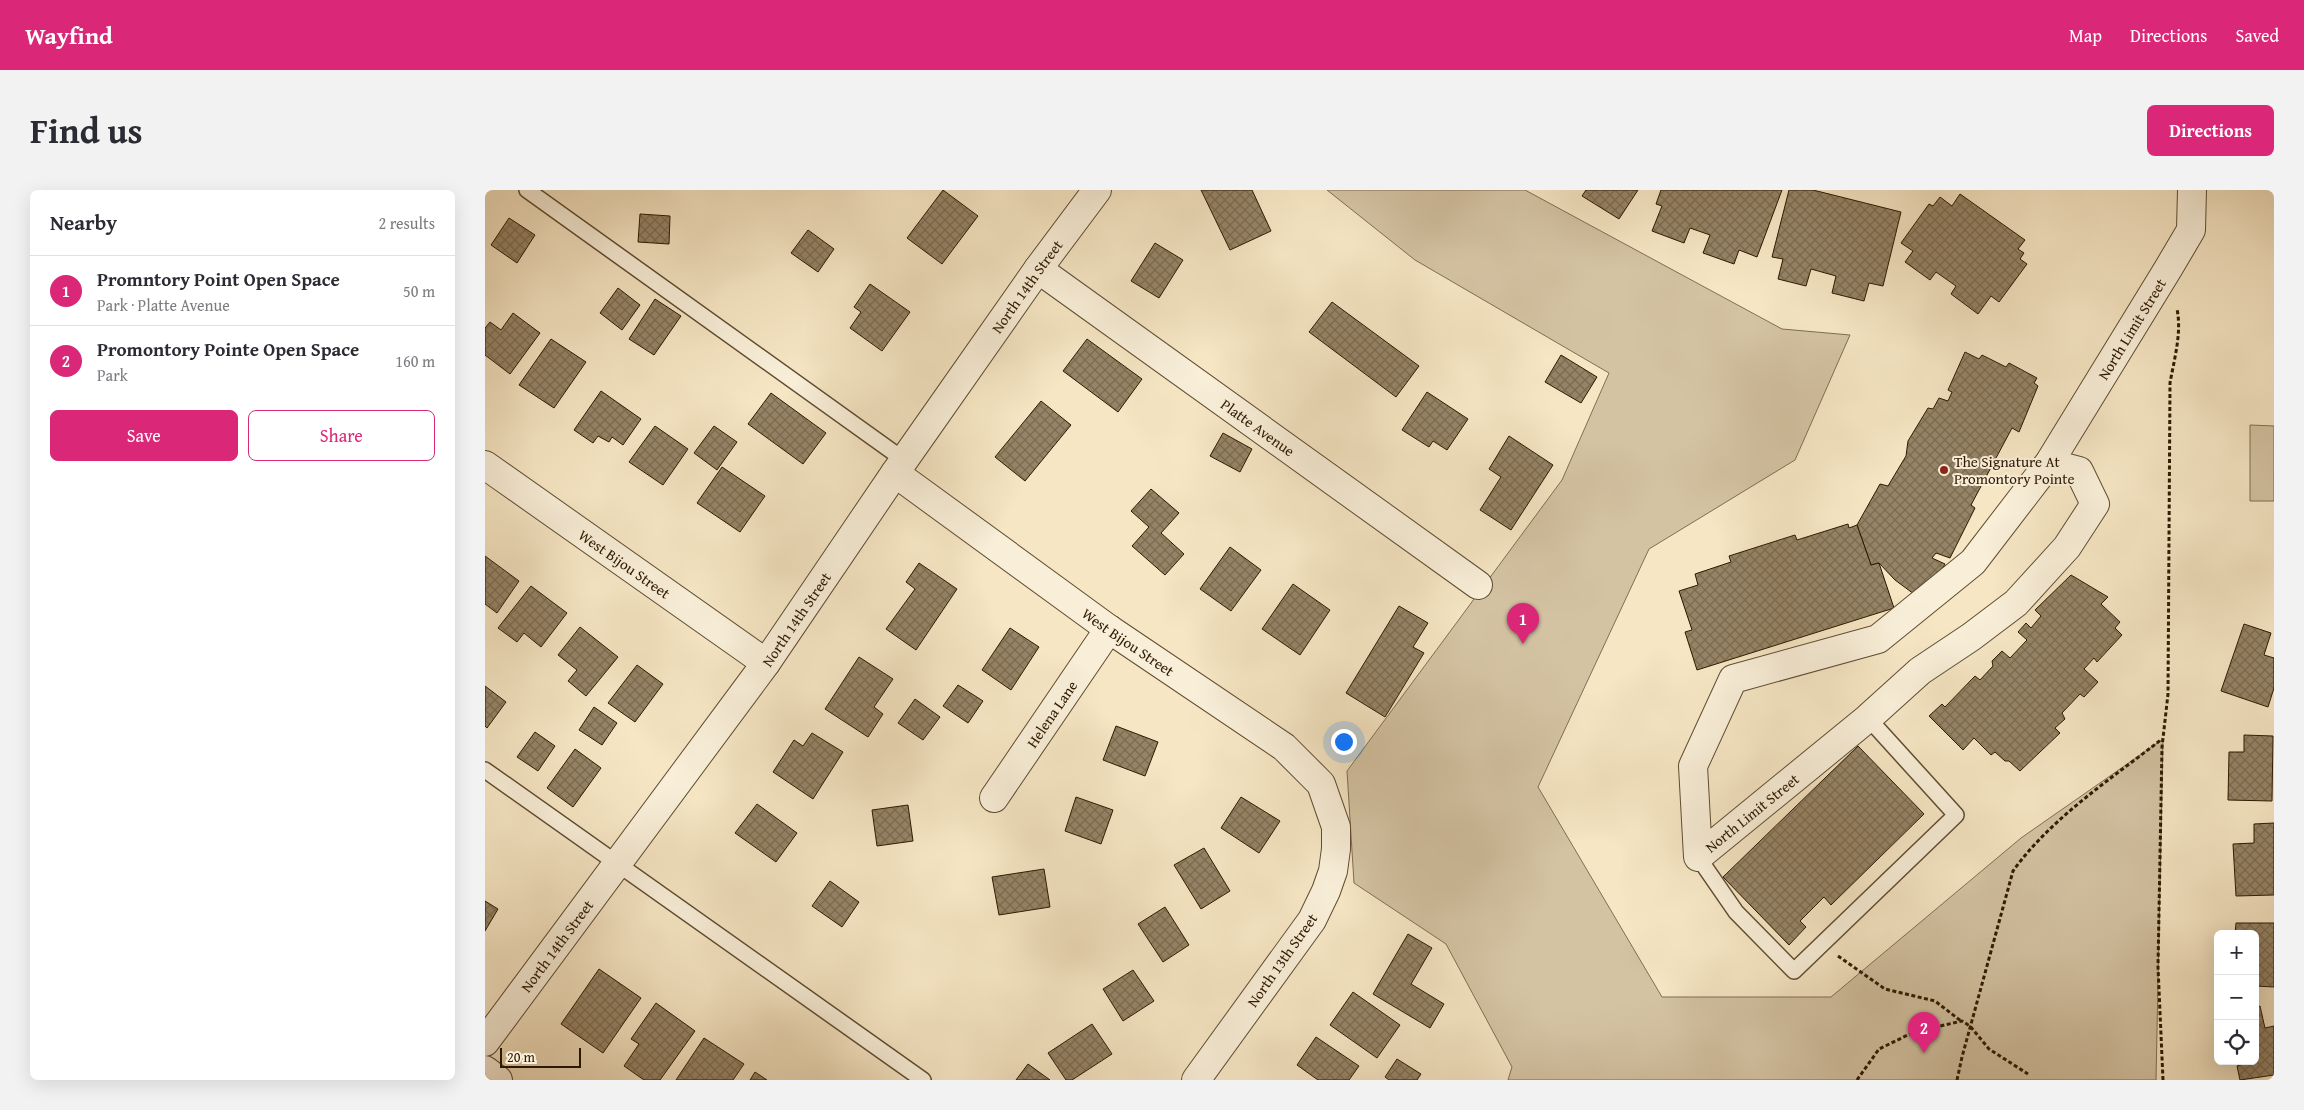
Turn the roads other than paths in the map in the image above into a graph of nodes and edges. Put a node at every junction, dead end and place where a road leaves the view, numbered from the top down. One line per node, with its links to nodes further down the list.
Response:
1 (527, 190): 7 (lane)
2 (1097, 190): 4 (street, North 14th Street)
3 (2192, 190): 5 (street, North Limit Street)
4 (1038, 269): 7 (street, North 14th Street); 8 (street, Platte Avenue)
5 (2049, 463): 11 (street, North Limit Street); 15 (street, North Limit Street)
6 (485, 465): 10 (street, West Bijou Street)
7 (899, 467): 9 (street, West Bijou Street); 10 (street, North 14th Street)
8 (1477, 585)
9 (1109, 629): 13 (street, Helena Lane); 14 (street, West Bijou Street)
10 (765, 663): 16 (street, North 14th Street)
11 (1868, 718): 15 (street, North Limit Street); 15 (lane)
12 (485, 770): 16 (lane)
13 (994, 798)
14 (1336, 827): 21 (street, North 13th Street)
15 (1699, 856)
16 (617, 864): 17 (street, North 14th Street); 20 (lane)
17 (485, 1042)
18 (485, 1070): 19 (street)
19 (499, 1080)
20 (923, 1080)
21 (1197, 1080)

